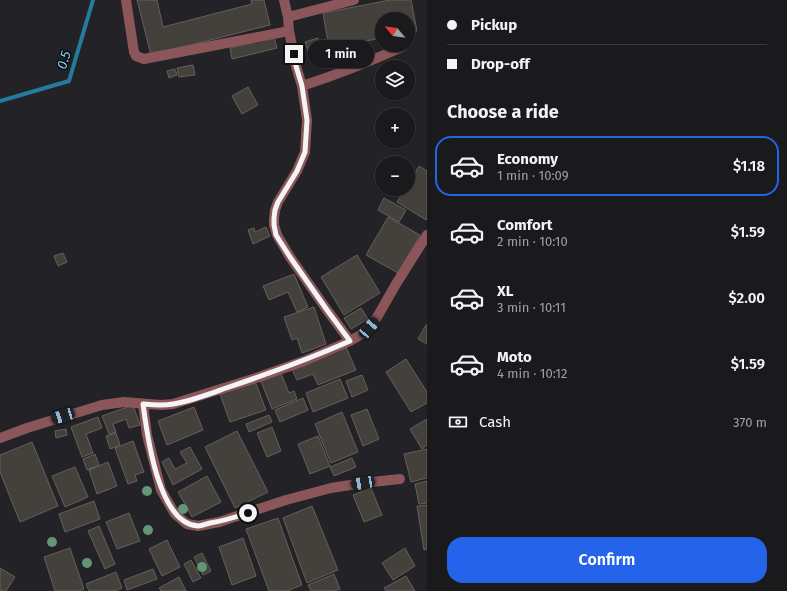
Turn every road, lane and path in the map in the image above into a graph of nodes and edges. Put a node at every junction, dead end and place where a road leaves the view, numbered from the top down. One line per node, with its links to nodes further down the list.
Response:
1 (126, 0): 5 (street)
2 (284, 0): 4 (street)
3 (354, 0): 4 (street)
4 (288, 17): 5 (street)
5 (289, 31): 7 (street)
6 (391, 52): 7 (street)
7 (302, 86): 9 (street)
8 (427, 235): 9 (street)
9 (350, 341): 10 (street)
10 (143, 404): 11 (street); 12 (street)
11 (0, 438)
12 (400, 479)

